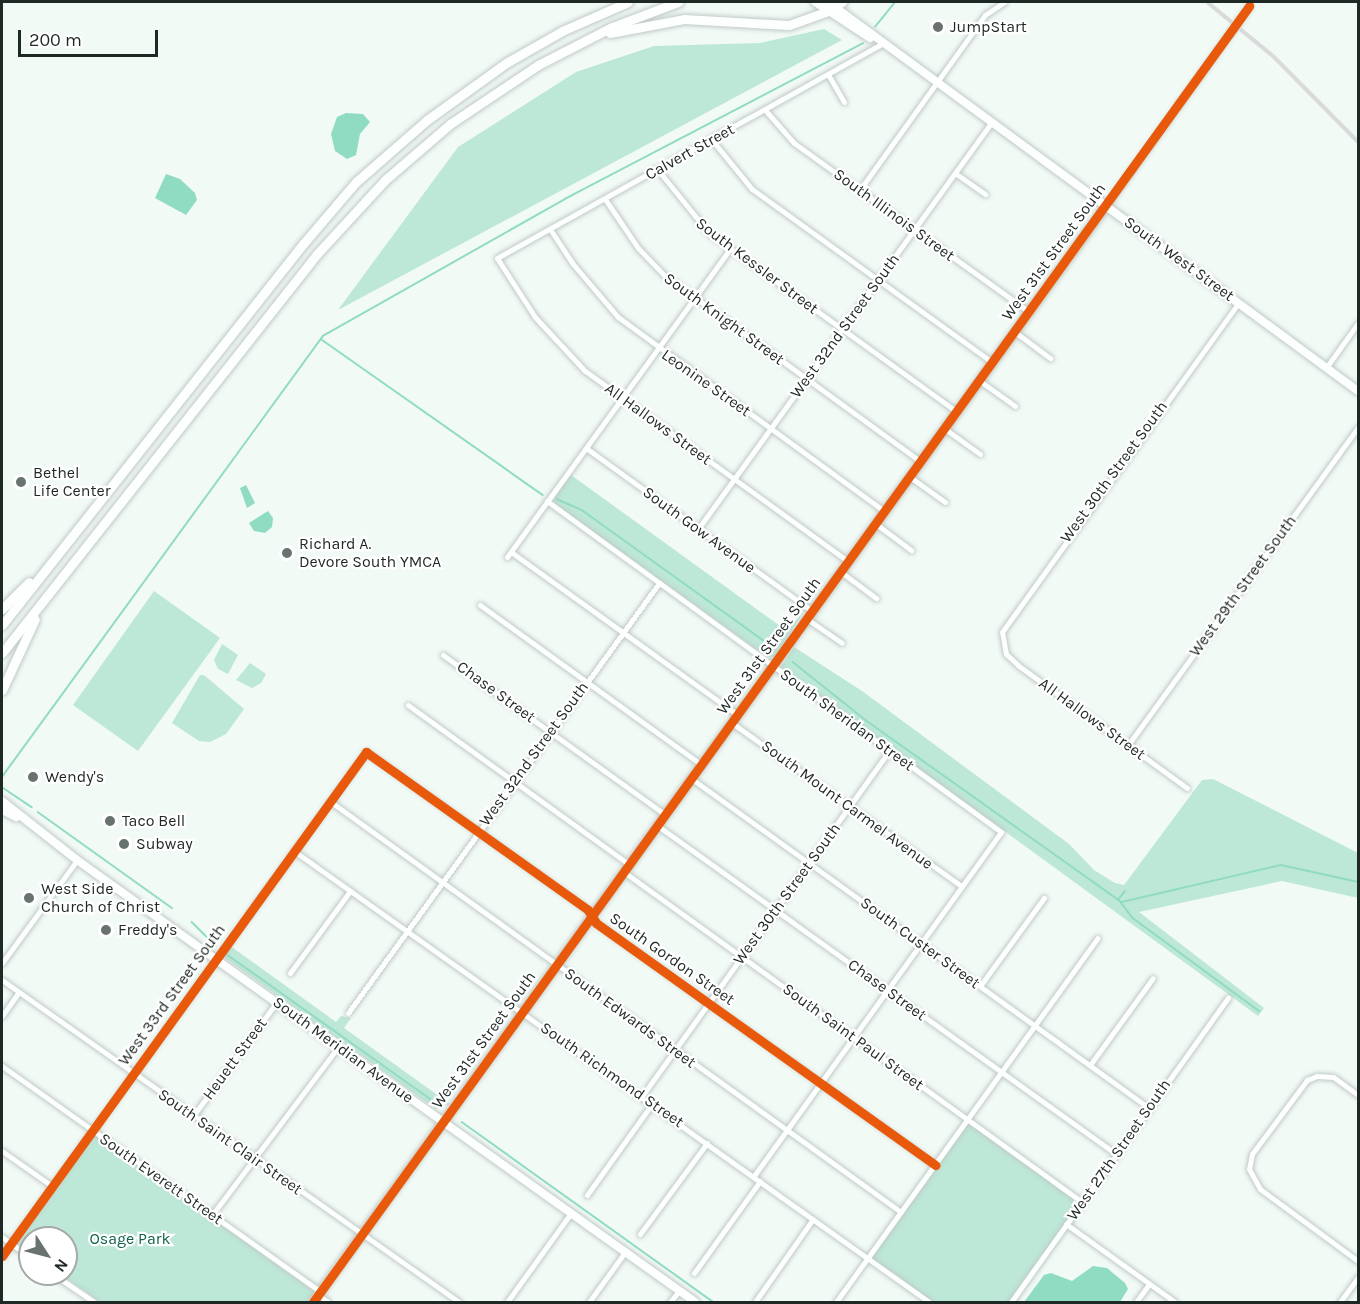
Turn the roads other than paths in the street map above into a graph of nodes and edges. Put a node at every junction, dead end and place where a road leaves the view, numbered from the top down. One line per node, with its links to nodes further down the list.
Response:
1 (612, 2): 9 (highway)
2 (628, 2): 9 (highway)
3 (678, 2): 10 (highway)
4 (815, 2): 6 (street, South West Street)
5 (1004, 2): 12 (street)
6 (834, 5): 8 (street, South West Street); 10 (highway)
7 (1249, 6): 22 (street, West 31st Street South)
8 (882, 44): 11 (street, Calvert Street); 12 (street, South West Street)
9 (535, 45): 58 (highway)
10 (571, 47): 61 (highway)
11 (829, 76): 13 (street); 14 (street, Calvert Street)
12 (936, 83): 15 (street, South West Street); 19 (street)
13 (844, 102)
14 (766, 111): 16 (street, Calvert Street); 19 (street, South Illinois Street)
15 (991, 123): 18 (street, West 32nd Street South); 22 (street, South West Street)
16 (712, 140): 17 (street, Calvert Street); 27 (street)
17 (658, 170): 21 (street, Calvert Street); 25 (street, South Kessler Street)
18 (955, 173): 20 (street); 24 (street, West 32nd Street South)
19 (859, 191): 24 (street, South Illinois Street)
20 (985, 194)
21 (604, 199): 23 (street, Calvert Street); 28 (street, South Knight Street)
22 (1106, 206): 29 (street, South West Street); 30 (street, West 31st Street South)
23 (550, 229): 26 (street, Calvert Street); 34 (street, Leonine Street)
24 (914, 230): 27 (street, West 32nd Street South); 30 (street, South Illinois Street)
25 (730, 249): 28 (street); 32 (street, South Kessler Street)
26 (497, 258): 41 (street, All Hallows Street)
27 (878, 280): 32 (street, West 32nd Street South); 36 (street)
28 (694, 299): 34 (street); 38 (street, South Knight Street)
29 (1238, 303): 37 (street, South West Street); 71 (street, West 30th Street South)
30 (1029, 312): 33 (street, West 31st Street South)
31 (1359, 323): 37 (street)
32 (842, 329): 38 (street, West 32nd Street South); 43 (street, South Kessler Street)
33 (1015, 332): 35 (street); 36 (street, West 31st Street South)
34 (658, 349): 41 (street); 45 (street, Leonine Street)
35 (1050, 358)
36 (993, 363): 39 (street, West 31st Street South)
37 (1326, 368): 40 (street, South West Street)
38 (806, 379): 45 (street, West 32nd Street South); 49 (street, South Knight Street)
39 (980, 381): 42 (street); 43 (street, West 31st Street South)
40 (1359, 391)
41 (622, 398): 47 (street); 51 (street, All Hallows Street)
42 (1015, 406)
43 (957, 412): 46 (street, West 31st Street South)
44 (1359, 427): 81 (street, West 29th Street South)
45 (771, 429): 51 (street, West 32nd Street South); 54 (street, Leonine Street)
46 (945, 429): 48 (street); 49 (street, West 31st Street South)
47 (586, 448): 52 (street); 56 (street, South Gow Avenue)
48 (980, 454)
49 (921, 462): 50 (street, West 31st Street South)
50 (910, 477): 53 (street); 54 (street, West 31st Street South)
51 (734, 479): 56 (street, West 32nd Street South); 59 (street, All Hallows Street)
52 (548, 501): 62 (street, South Sheridan Street); 69 (street)
53 (945, 502)
54 (885, 512): 55 (street, West 31st Street South)
55 (876, 524): 57 (street); 59 (street, West 31st Street South)
56 (698, 529): 66 (street, South Gow Avenue)
57 (911, 550)
58 (54, 557): 65 (highway); 68 (highway)
59 (849, 561): 60 (street, West 31st Street South)
60 (841, 572): 63 (street); 66 (street, West 31st Street South)
61 (58, 582): 72 (highway); 76 (highway)
62 (658, 583): 69 (street, West 32nd Street South); 74 (street, South Sheridan Street)
63 (876, 598)
64 (480, 605): 75 (street)
65 (2, 609)
66 (813, 612): 67 (street, West 31st Street South)
67 (807, 619): 70 (street); 74 (street, West 31st Street South)
68 (2, 625)
69 (623, 632): 75 (street, West 32nd Street South); 78 (street)
70 (842, 644)
71 (1002, 645): 81 (street, All Hallows Street)
72 (2, 653)
73 (444, 655): 80 (street, Chase Street)
74 (773, 666): 78 (street, West 31st Street South); 82 (street, South Sheridan Street)
75 (587, 682): 80 (street, West 32nd Street South); 84 (street)
76 (2, 690)
77 (408, 705): 86 (street)
78 (738, 715): 79 (street, West 31st Street South)
79 (732, 723): 84 (street, West 31st Street South); 90 (street, South Mount Carmel Avenue)
80 (551, 731): 86 (street, West 32nd Street South); 92 (street, Chase Street)
81 (1128, 746): 87 (street, All Hallows Street)
82 (889, 751): 90 (street, West 30th Street South); 102 (street, South Sheridan Street)
83 (366, 752): 89 (street, West 33rd Street South); 95 (street, South Gordon Street)
84 (702, 765): 85 (street, West 31st Street South)
85 (692, 778): 92 (street, West 31st Street South); 98 (street, South Custer Street)
86 (514, 782): 95 (street, West 32nd Street South); 99 (street)
87 (1187, 788)
88 (2, 801): 93 (street, South Meridian Avenue)
89 (331, 802): 96 (street, West 33rd Street South); 101 (street, South Edwards Street)
90 (849, 807): 98 (street, West 30th Street South); 102 (street, South Mount Carmel Avenue)
91 (2, 810): 93 (street, South Meridian Avenue)
92 (666, 815): 94 (street, West 31st Street South)
93 (20, 819): 97 (street, South Meridian Avenue)
94 (658, 826): 99 (street, West 31st Street South); 105 (street, Chase Street)
95 (478, 831): 101 (street, West 32nd Street South); 106 (street, South Gordon Street)
96 (294, 851): 103 (street, South Richmond Street); 111 (street, West 33rd Street South)
97 (77, 860): 111 (street, South Meridian Avenue); 112 (street)
98 (809, 863): 105 (street, West 30th Street South); 109 (street, South Custer Street)
99 (630, 864): 100 (street, West 31st Street South)
100 (624, 872): 106 (street, West 31st Street South); 110 (street, South Saint Paul Street)
101 (442, 881): 107 (street, West 32nd Street South); 113 (street, South Edwards Street)
102 (961, 886): 109 (street)
103 (350, 891): 107 (street, South Richmond Street); 114 (street)
104 (1044, 898): 117 (street)
105 (775, 910): 110 (street, West 30th Street South); 118 (street, Chase Street)
106 (592, 918): 113 (street, West 31st Street South); 122 (street, South Gordon Street)
107 (406, 931): 123 (street, South Richmond Street); 124 (street, West 32nd Street South)
108 (1098, 938): 126 (street)
109 (920, 943): 117 (street, South Custer Street); 118 (street)
110 (742, 957): 122 (street, West 30th Street South); 127 (street, South Saint Paul Street)
111 (216, 959): 121 (street, South Meridian Avenue); 133 (street, West 33rd Street South)
112 (2, 963)
113 (557, 965): 123 (street, West 31st Street South); 129 (street, South Edwards Street)
114 (290, 973)
115 (1154, 978): 130 (street)
116 (2, 980): 119 (street, South Saint Clair Street)
117 (980, 986): 126 (street, South Custer Street)
118 (886, 990): 127 (street); 132 (street, Chase Street)
119 (19, 992): 125 (street); 133 (street, South Saint Clair Street)
120 (1228, 998): 138 (street, West 27th Street South)
121 (276, 1002): 128 (street, South Meridian Avenue); 139 (street, Heuett Street)
122 (709, 1003): 129 (street, West 30th Street South); 134 (street, South Gordon Street)
123 (523, 1012): 136 (street, South Richmond Street); 141 (street, West 31st Street South)
124 (348, 1013)
125 (2, 1016)
126 (1035, 1026): 130 (street, South Custer Street); 132 (street)
127 (853, 1037): 134 (street); 140 (street, South Saint Paul Street)
128 (338, 1047): 141 (street, South Meridian Avenue); 147 (street)
129 (675, 1050): 136 (street, West 30th Street South); 142 (street, South Edwards Street)
130 (1090, 1065): 138 (street, South Custer Street)
131 (2, 1066): 143 (street, South Everett Street)
132 (1001, 1072): 140 (street); 146 (street, Chase Street)
133 (134, 1074): 139 (street, South Saint Clair Street); 143 (street, West 33rd Street South)
134 (820, 1083): 142 (street); 148 (street, South Gordon Street)
135 (1359, 1095): 167 (street)
136 (642, 1096): 137 (street, South Richmond Street)
137 (652, 1104): 144 (street, South Richmond Street); 152 (street)
138 (1149, 1108): 146 (street, West 27th Street South)
139 (194, 1116): 147 (street, South Saint Clair Street)
140 (968, 1119): 148 (street); 153 (street, South Saint Paul Street)
141 (443, 1122): 155 (street, South Meridian Avenue); 159 (street, West 31st Street South)
142 (786, 1130): 149 (street); 154 (street, South Edwards Street)
143 (92, 1131): 151 (street, West 33rd Street South); 156 (street, South Everett Street)
144 (706, 1143): 149 (street, South Richmond Street); 160 (street)
145 (2, 1151): 151 (street)
146 (1116, 1154): 153 (street, West 27th Street South)
147 (254, 1158): 156 (street); 159 (street, South Saint Clair Street)
148 (935, 1165): 154 (street)
149 (754, 1176): 150 (street, South Richmond Street)
150 (760, 1181): 157 (street, South Richmond Street); 168 (street)
151 (52, 1186): 162 (street, West 33rd Street South)
152 (587, 1195)
153 (1082, 1202): 158 (street, West 27th Street South)
154 (901, 1212): 166 (street)
155 (571, 1214): 164 (street, South Meridian Avenue); 178 (street)
156 (212, 1215): 174 (street, South Everett Street)
157 (813, 1220): 166 (street, South Richmond Street); 182 (street)
158 (1066, 1224): 170 (street); 186 (street, West 27th Street South)
159 (363, 1234): 174 (street, West 31st Street South); 177 (street, South Saint Clair Street)
160 (640, 1234)
161 (2, 1237): 162 (street)
162 (10, 1243): 163 (street); 165 (street, West 33rd Street South)
163 (18, 1249)
164 (625, 1252): 172 (street, South Meridian Avenue); 179 (street)
165 (2, 1256)
166 (867, 1258): 173 (street, South Richmond Street); 183 (street)
167 (1359, 1261)
168 (694, 1273)
169 (1359, 1277): 189 (street)
170 (1149, 1284): 187 (street); 188 (street)
171 (70, 1286): 175 (street)
172 (679, 1291): 180 (street); 181 (street, South Meridian Avenue)
173 (920, 1296): 184 (street); 185 (street, South Richmond Street)
174 (317, 1297): 176 (street, South Everett Street)
175 (93, 1302)
176 (328, 1302)
177 (459, 1302)
178 (507, 1302)
179 (589, 1302)
180 (670, 1302)
181 (695, 1302)
182 (754, 1302)
183 (836, 1302)
184 (916, 1302)
185 (928, 1302)
186 (1011, 1302)
187 (1136, 1302)
188 (1174, 1302)
189 (1340, 1302)

